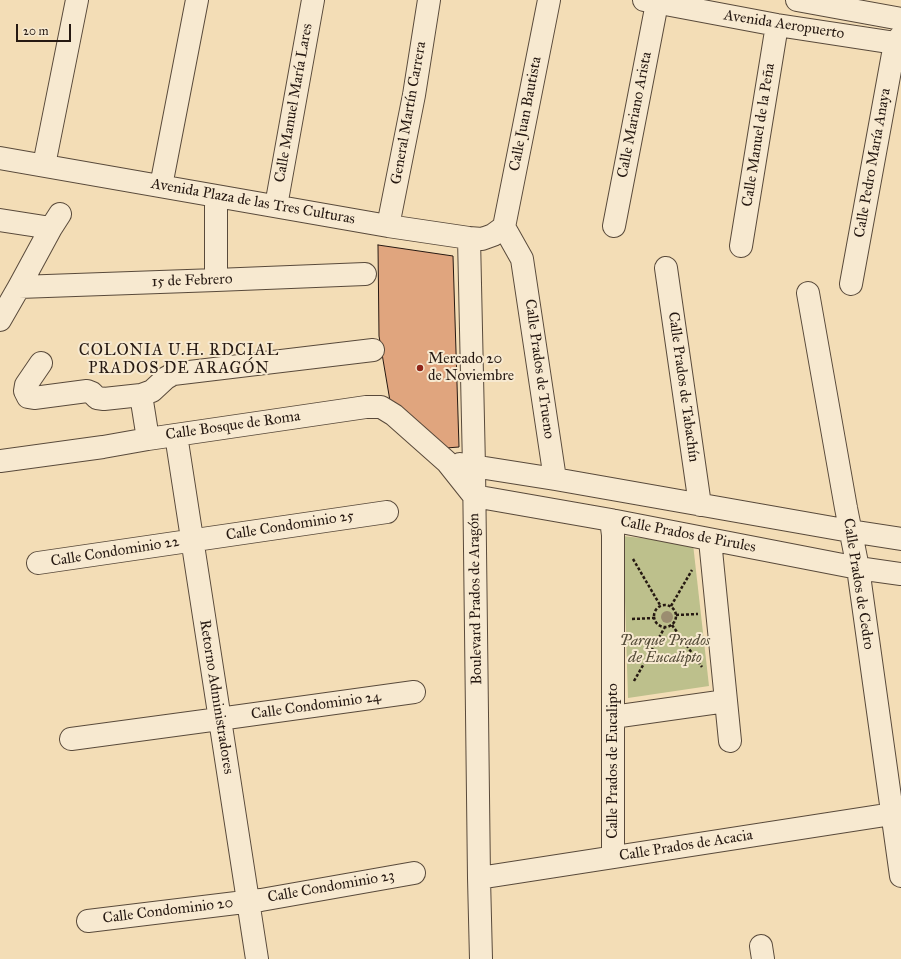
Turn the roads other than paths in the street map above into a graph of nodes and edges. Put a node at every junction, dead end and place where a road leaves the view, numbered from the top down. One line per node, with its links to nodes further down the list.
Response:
1 (77, 0): 12 (street)
2 (197, 0): 13 (street)
3 (312, 0): 15 (street, Calle Manuel María Lares)
4 (429, 0): 17 (street, General Martín Carrera)
5 (549, 0): 19 (street, Calle Juan Bautista)
6 (650, 1): 9 (street, Avenida Aeropuerto); 18 (street, Calle Mariano Arista)
7 (806, 1): 8 (street, Avenida Aeropuerto)
8 (901, 19)
9 (777, 25): 10 (street, Avenida Aeropuerto); 21 (street, Calle Manuel de la Peña)
10 (899, 41): 25 (street, Calle Pedro María Anaya)
11 (0, 158): 12 (street, Avenida Plaza de las Tres Culturas)
12 (44, 165): 13 (street, Avenida Plaza de las Tres Culturas)
13 (161, 186): 14 (street, Avenida Plaza de las Tres Culturas)
14 (216, 196): 15 (street, Avenida Plaza de las Tres Culturas); 24 (street)
15 (276, 206): 17 (street, Avenida Plaza de las Tres Culturas)
16 (0, 220): 26 (street)
17 (388, 226): 20 (street, Avenida Plaza de las Tres Culturas)
18 (614, 226)
19 (504, 227): 20 (street, Avenida Plaza de las Tres Culturas); 37 (street, Calle Prados de Trueno)
20 (469, 238): 36 (street, Boulevard Prados de Aragón)
21 (741, 246)
22 (666, 268): 39 (street, Calle Prados de Tabachín)
23 (365, 274): 24 (street, 15 de Febrero)
24 (216, 280): 26 (street, 15 de Febrero)
25 (851, 284)
26 (19, 287): 28 (street)
27 (808, 293): 42 (street, Calle Prados de Cedro)
28 (1, 317)
29 (373, 350): 31 (street)
30 (41, 362): 31 (street)
31 (141, 395): 33 (street)
32 (176, 435): 33 (street, Calle Bosque de Roma); 35 (street, Calle Bosque de Roma); 44 (street, Retorno Administradores)
33 (148, 438): 34 (street, Calle Bosque de Roma)
34 (0, 461)
35 (447, 462): 36 (street); 38 (street, Calle Bosque de Roma)
36 (474, 467): 37 (street, Calle Prados de Pirules); 38 (street, Boulevard Prados de Aragón)
37 (555, 479): 39 (street, Calle Prados de Pirules)
38 (474, 496): 41 (street, Calle Prados de Pirules); 59 (street, Boulevard Prados de Aragón)
39 (700, 505): 42 (street, Calle Prados de Pirules)
40 (387, 512): 44 (street, Calle Condominio 25)
41 (611, 520): 45 (street, Calle Prados de Pirules); 51 (street, Calle Prados de Eucalipto)
42 (850, 531): 43 (street, Calle Prados de Pirules); 47 (street, Calle Prados de Cedro)
43 (901, 539)
44 (192, 540): 46 (street, Calle Condominio 22); 52 (street, Retorno Administradores)
45 (710, 540): 47 (street, Calle Prados de Pirules); 50 (street)
46 (38, 564)
47 (858, 568): 48 (street, Calle Prados de Pirules); 55 (street, Calle Prados de Cedro)
48 (901, 574)
49 (414, 692): 52 (street, Calle Condominio 24)
50 (726, 701): 51 (street); 54 (street)
51 (613, 717): 56 (street, Calle Prados de Eucalipto)
52 (220, 720): 53 (street, Calle Condominio 24); 60 (street, Retorno Administradores)
53 (71, 739)
54 (730, 741)
55 (892, 814): 56 (street, Calle Prados de Acacia); 58 (street, Calle Prados de Cedro)
56 (613, 857): 59 (street, Calle Prados de Acacia)
57 (414, 873): 60 (street, Calle Condominio 23)
58 (901, 876)
59 (479, 878): 63 (street, Boulevard Prados de Aragón)
60 (248, 901): 61 (street, Calle Condominio 20); 62 (street, Retorno Administradores)
61 (88, 921)
62 (257, 959)
63 (481, 959)

